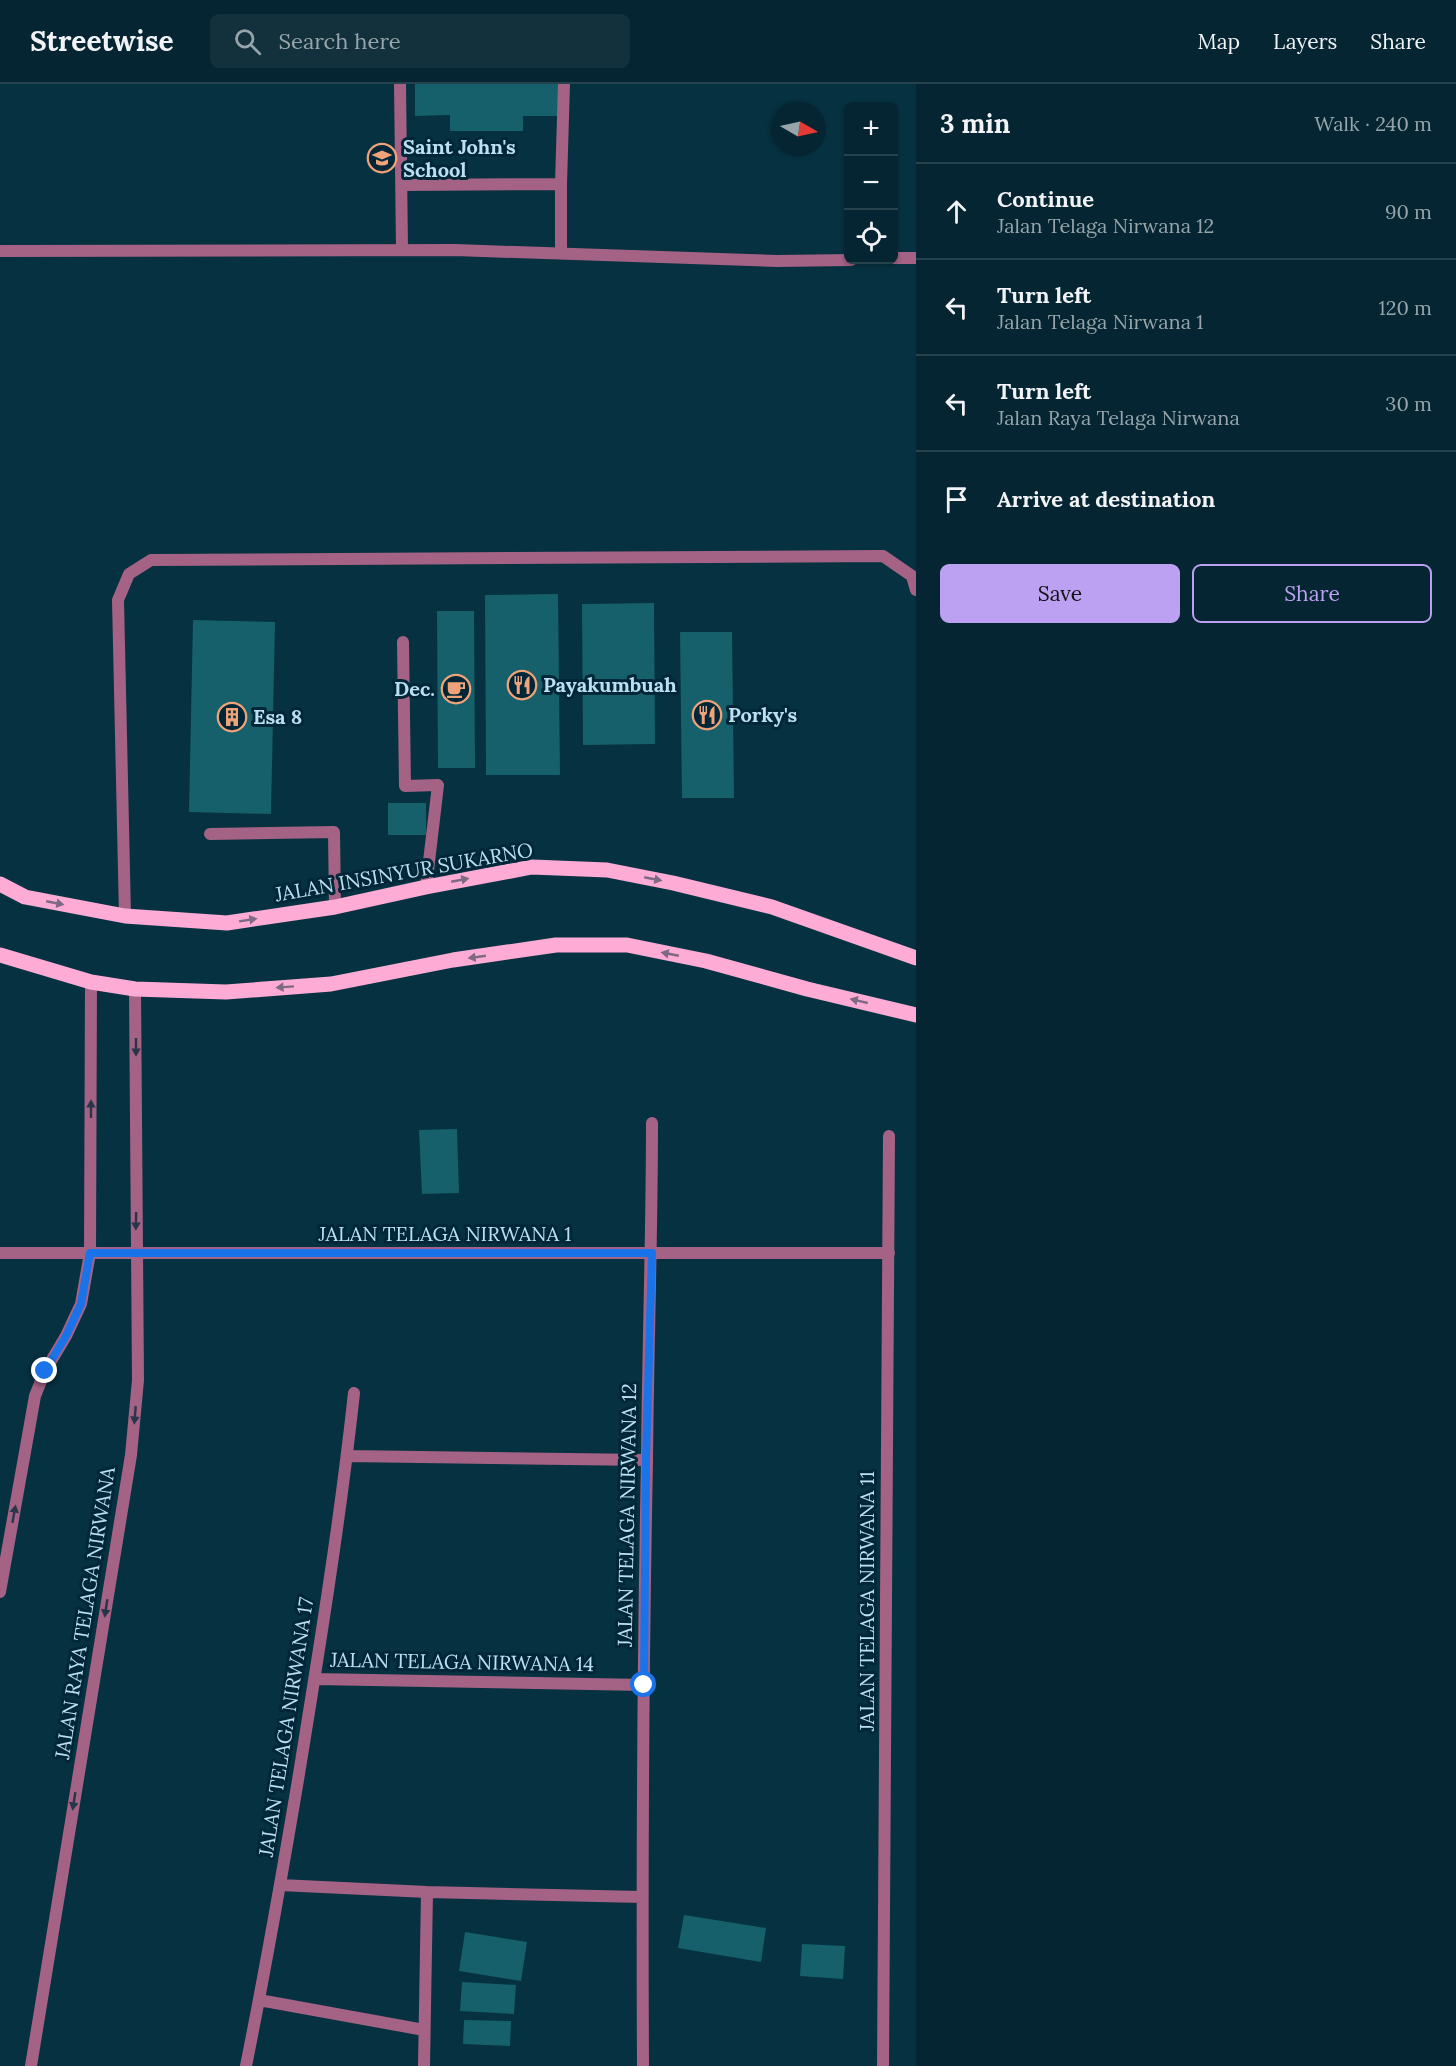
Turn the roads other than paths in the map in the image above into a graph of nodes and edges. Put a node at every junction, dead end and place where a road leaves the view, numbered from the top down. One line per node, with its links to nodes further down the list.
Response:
1 (400, 84): 4 (street)
2 (564, 84): 3 (street)
3 (561, 184): 4 (street); 7 (street)
4 (402, 185): 5 (street)
5 (402, 249): 6 (street); 7 (street)
6 (0, 251)
7 (561, 253): 10 (street)
8 (898, 258): 9 (street)
9 (916, 258)
10 (844, 260)
11 (916, 590): 17 (street)
12 (403, 642): 15 (street)
13 (210, 834): 16 (street)
14 (0, 884): 17 (main road, JALAN INSINYUR SUKARNO, one-way to 17)
15 (426, 887): 16 (main road, JALAN INSINYUR SUKARNO); 19 (main road, JALAN INSINYUR SUKARNO, one-way to 19)
16 (335, 907): 17 (main road, JALAN INSINYUR SUKARNO, one-way to 16)
17 (125, 916)
18 (0, 955): 20 (main road)
19 (916, 958)
20 (91, 982): 21 (main road); 26 (street, one-way to 20)
21 (135, 989): 22 (main road, one-way to 21); 27 (street, JALAN RAYA TELAGA NIRWANA, one-way to 27)
22 (916, 1015)
23 (652, 1123): 28 (street, JALAN TELAGA NIRWANA 12)
24 (889, 1136): 29 (street, JALAN TELAGA NIRWANA 11)
25 (0, 1253): 26 (street, JALAN TELAGA NIRWANA 1)
26 (90, 1253): 27 (street, JALAN TELAGA NIRWANA 1); 33 (street, one-way to 26)
27 (136, 1253): 28 (street, JALAN TELAGA NIRWANA 1); 41 (street, JALAN RAYA TELAGA NIRWANA, one-way to 41)
28 (652, 1253): 29 (street, JALAN TELAGA NIRWANA 1); 32 (street, JALAN TELAGA NIRWANA 12)
29 (889, 1253): 45 (street, JALAN TELAGA NIRWANA 11)
30 (354, 1393): 31 (street, JALAN TELAGA NIRWANA 17)
31 (347, 1456): 32 (street); 34 (street, JALAN TELAGA NIRWANA 17)
32 (646, 1460): 35 (street, JALAN TELAGA NIRWANA 12)
33 (0, 1592)
34 (315, 1680): 35 (street, JALAN TELAGA NIRWANA 14); 36 (street, JALAN TELAGA NIRWANA 17)
35 (644, 1685): 38 (street, JALAN TELAGA NIRWANA 12)
36 (280, 1885): 37 (street); 39 (street, JALAN TELAGA NIRWANA 17)
37 (427, 1892): 38 (street); 40 (street)
38 (642, 1897): 44 (street, JALAN TELAGA NIRWANA 12)
39 (259, 2001): 40 (street); 42 (street, JALAN TELAGA NIRWANA 17)
40 (424, 2030): 43 (street)
41 (31, 2066)
42 (246, 2066)
43 (424, 2066)
44 (643, 2066)
45 (883, 2066)

